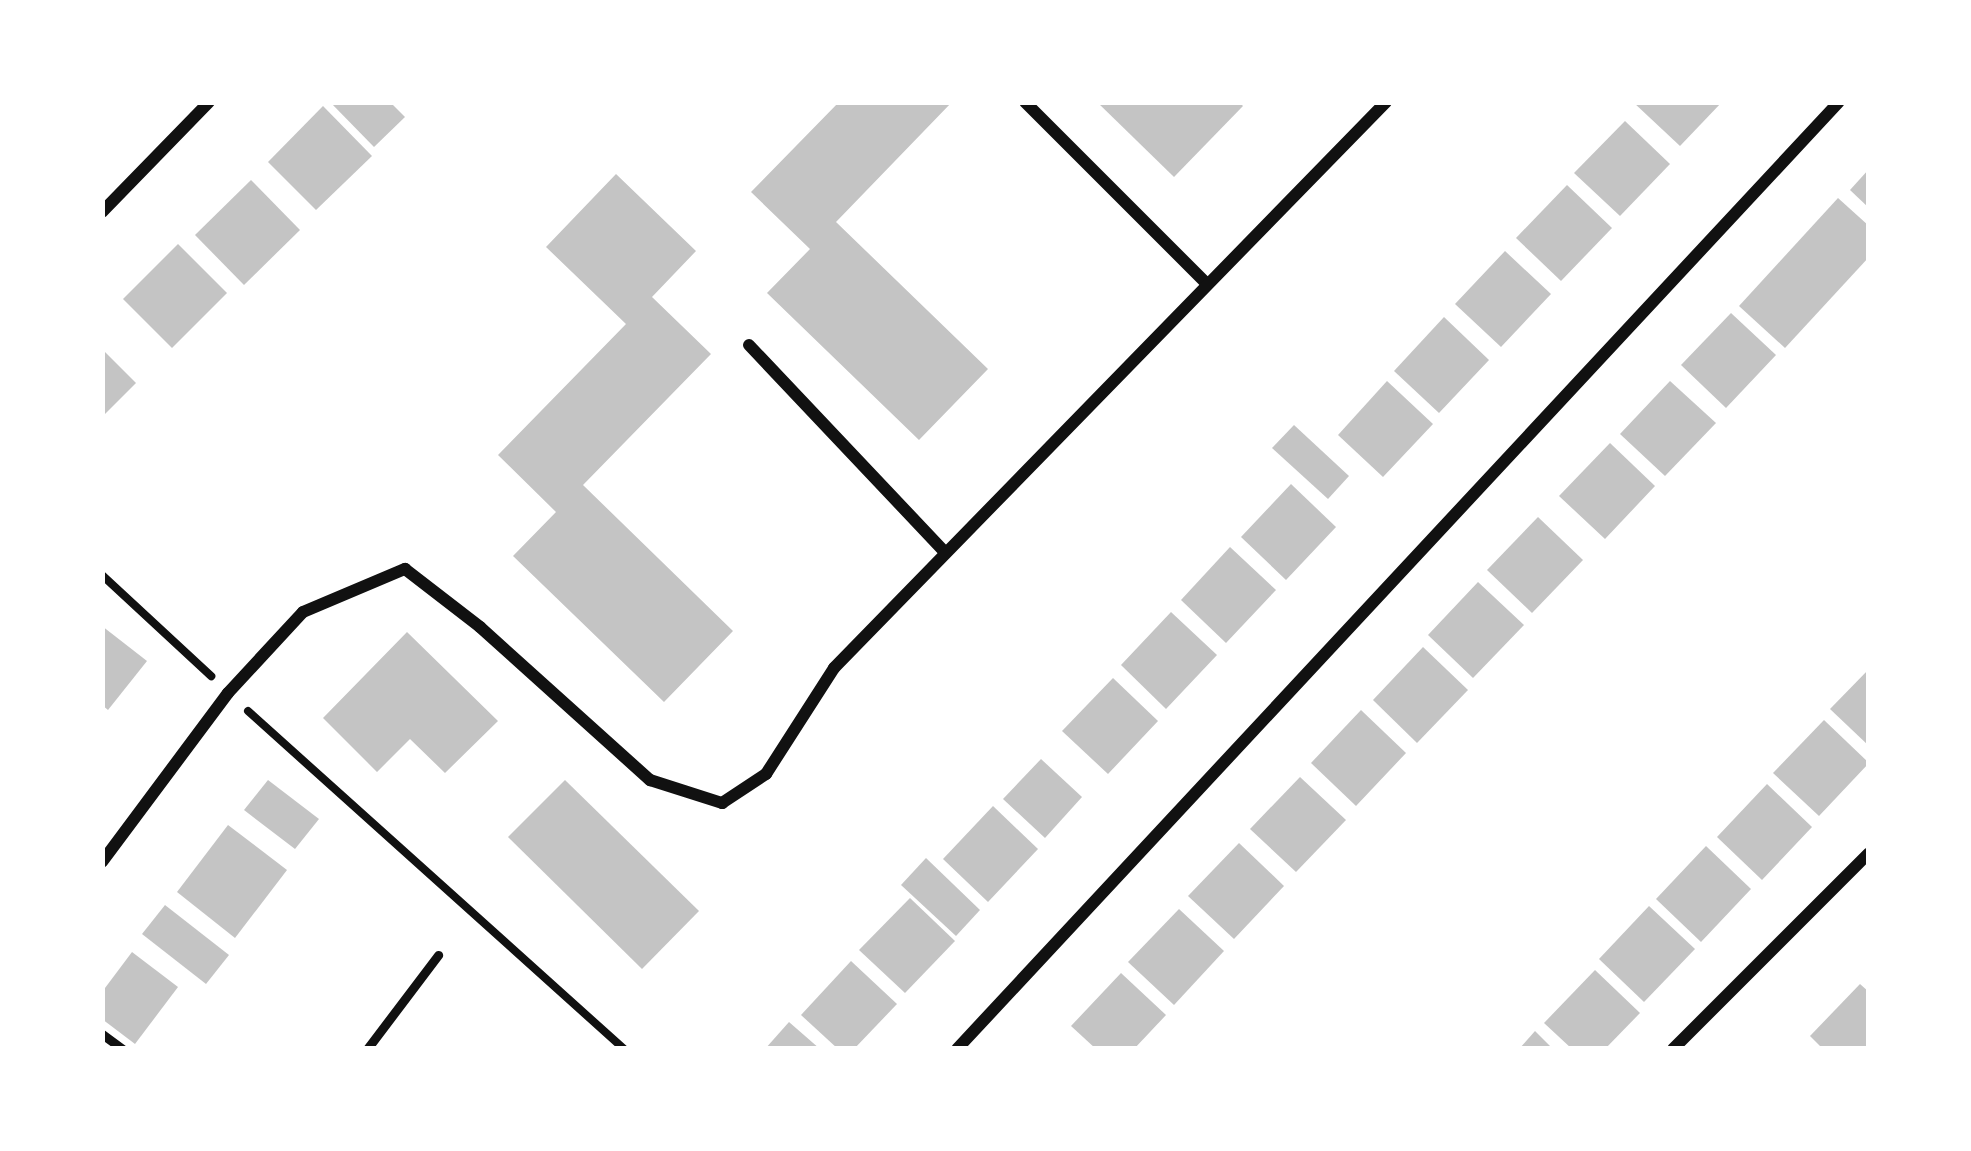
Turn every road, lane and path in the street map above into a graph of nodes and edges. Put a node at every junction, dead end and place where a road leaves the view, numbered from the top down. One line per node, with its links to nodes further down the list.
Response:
1 (208, 102): 5 (street)
2 (1025, 102): 6 (street)
3 (1386, 102): 6 (street)
4 (1839, 102): 18 (street)
5 (102, 212)
6 (1207, 284): 8 (street)
7 (749, 345): 8 (street)
8 (945, 552): 10 (street)
9 (102, 575): 10 (path)
10 (229, 693): 12 (street); 17 (path)
11 (1869, 853): 19 (street)
12 (102, 862)
13 (438, 955): 16 (lane)
14 (102, 1034): 15 (lane)
15 (122, 1049)
16 (367, 1049)
17 (624, 1049)
18 (957, 1049)
19 (1673, 1049)

